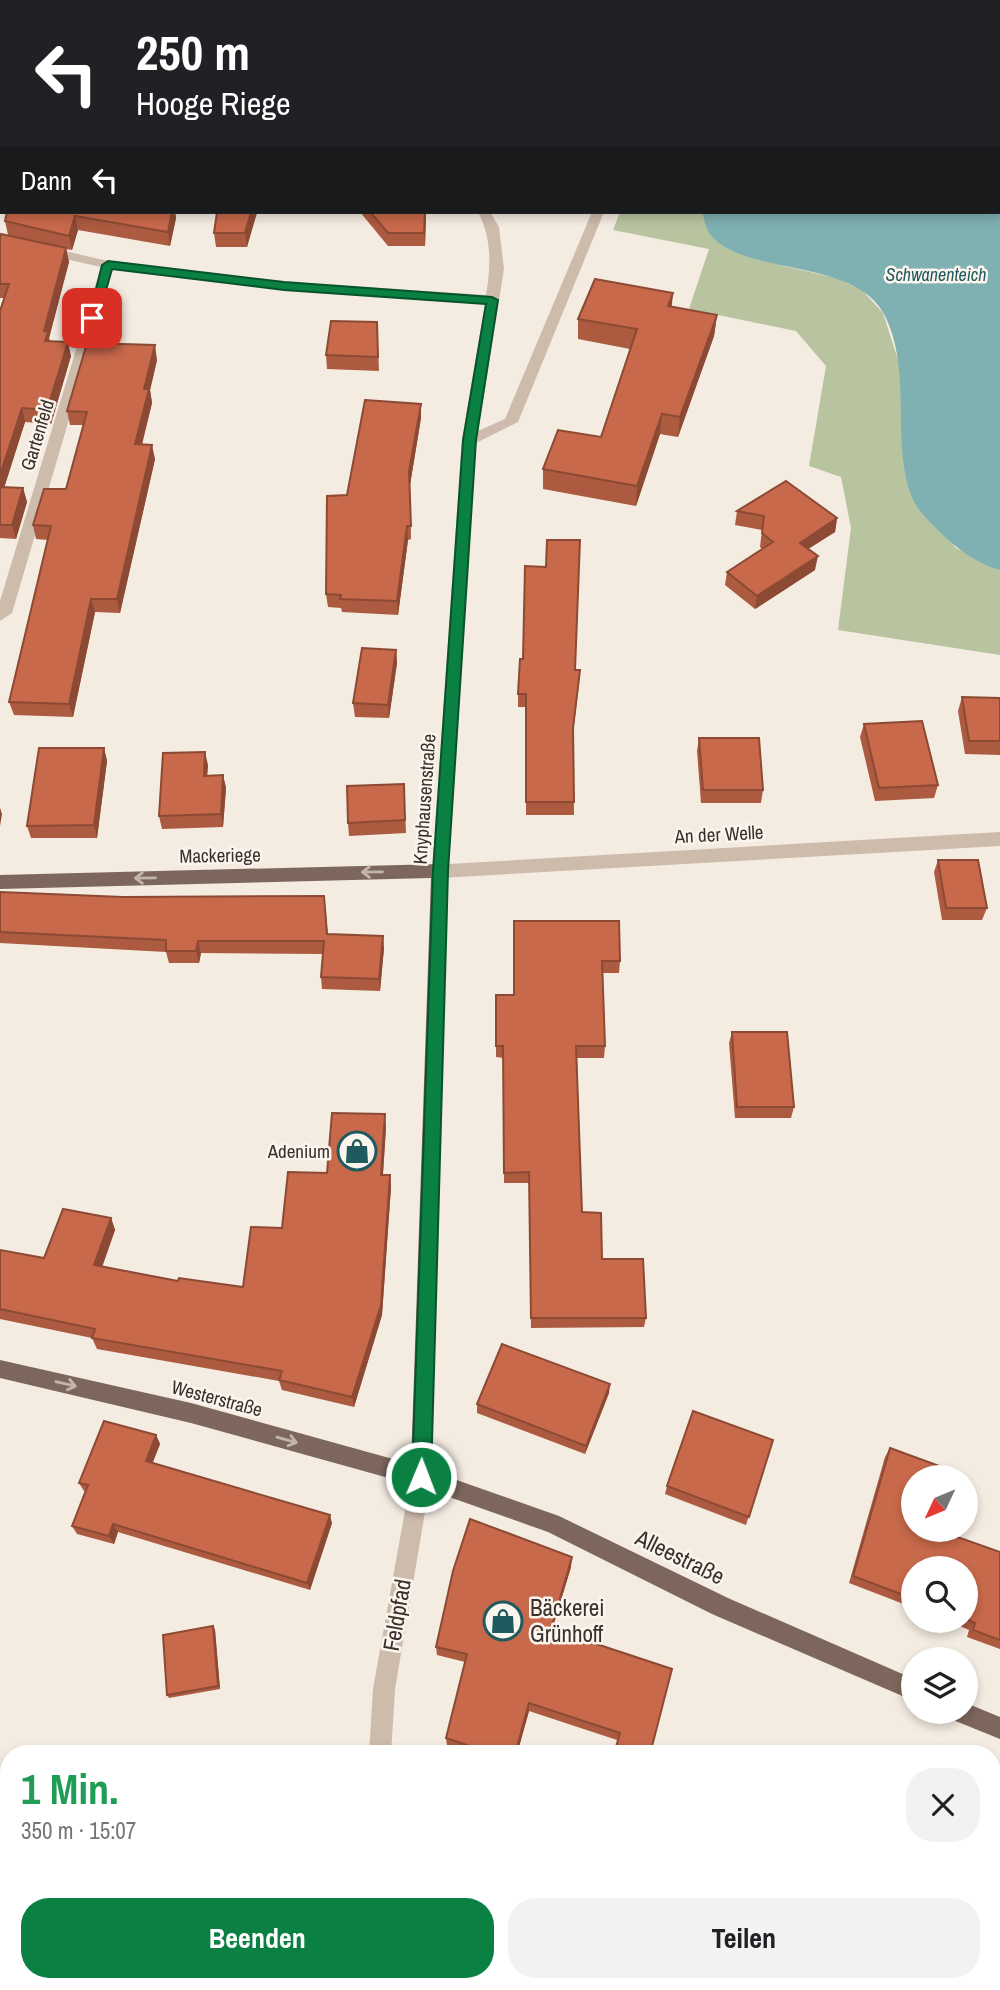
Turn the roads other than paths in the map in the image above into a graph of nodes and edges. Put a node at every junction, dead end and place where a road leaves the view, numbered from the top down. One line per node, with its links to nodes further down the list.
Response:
1 (485, 214): 5 (street, Knyphausenstraße)
2 (597, 214): 6 (street)
3 (0, 240): 4 (street)
4 (108, 265): 5 (street); 7 (street, Gartenfeld)
5 (492, 300): 6 (street, Knyphausenstraße)
6 (469, 440): 9 (street, Knyphausenstraße)
7 (0, 615)
8 (1000, 839): 9 (street, An der Welle)
9 (440, 871): 10 (main road, Mackeriege, one-way to 10); 12 (main road, Knyphausenstraße)
10 (0, 882)
11 (0, 1369): 12 (main road, Westerstraße, one-way to 12)
12 (421, 1477): 13 (main road, Alleestraße); 16 (street, Feldpfad)
13 (901, 1684)
14 (978, 1719): 15 (main road)
15 (1000, 1728)
16 (381, 1745)

